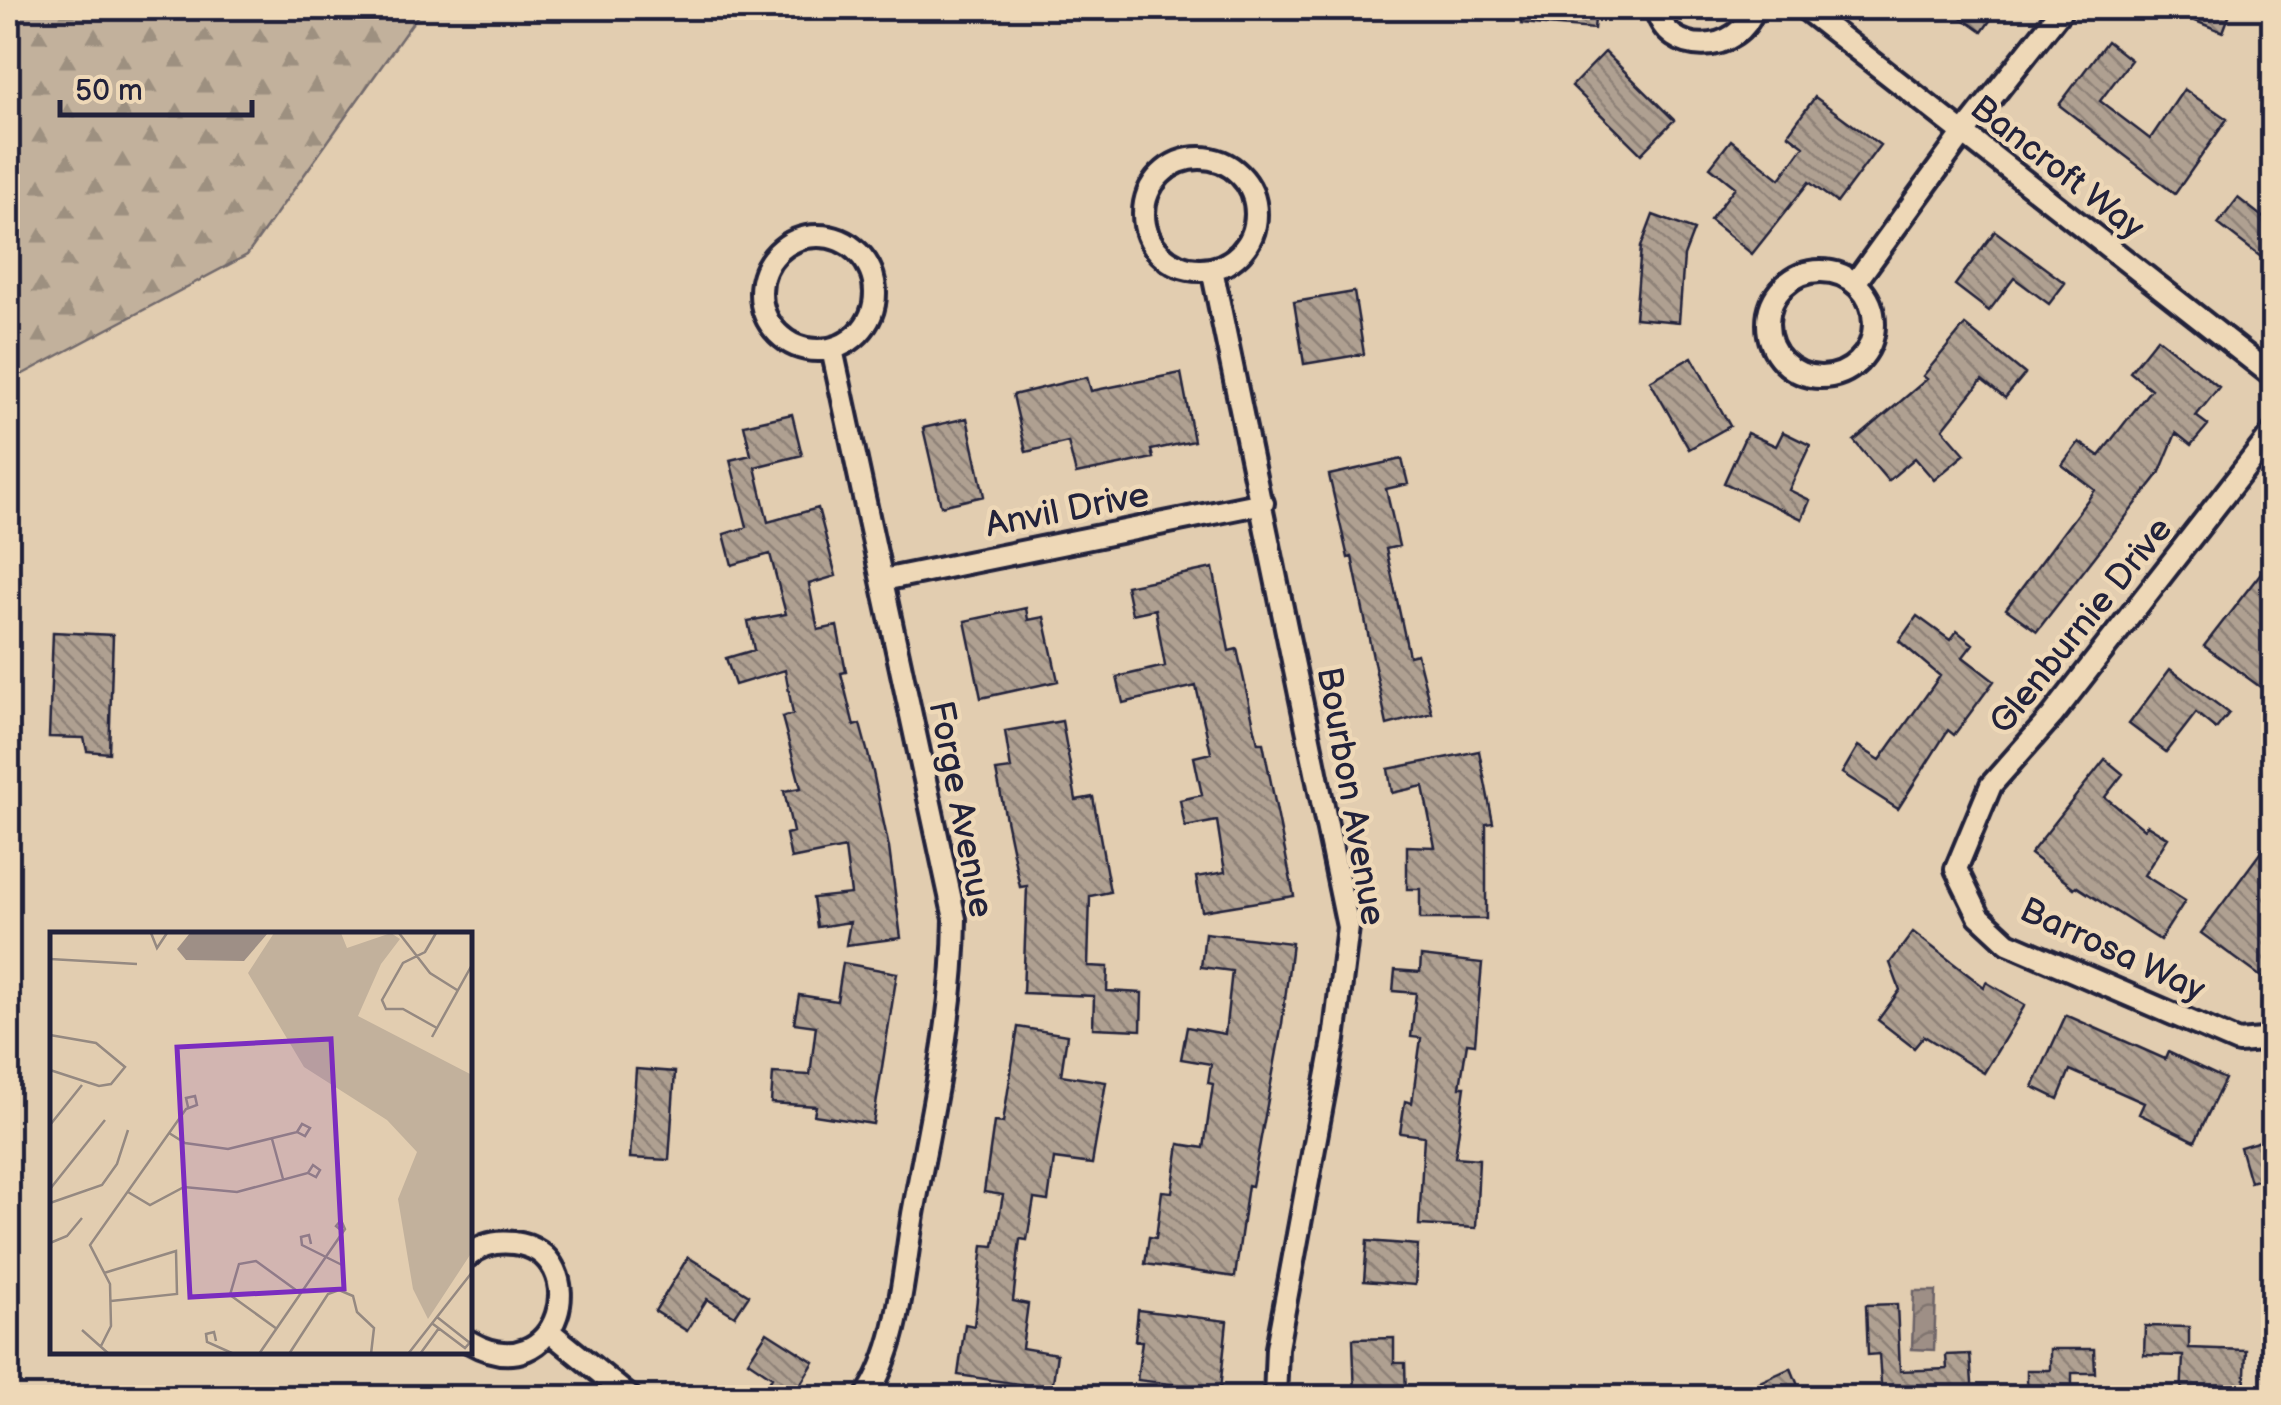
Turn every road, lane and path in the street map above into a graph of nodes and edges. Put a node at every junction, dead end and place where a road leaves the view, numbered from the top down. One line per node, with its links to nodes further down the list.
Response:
1 (1656, 8): 2 (street)
2 (1754, 8)
3 (1804, 8): 5 (street, Bancroft Way)
4 (2062, 9): 5 (street)
5 (1962, 134): 7 (street); 9 (street, Bancroft Way)
6 (1212, 270): 6 (street); 11 (street, Bourbon Avenue)
7 (1855, 283): 7 (street)
8 (832, 349): 8 (street); 12 (street, Forge Avenue)
9 (2274, 377)
10 (2274, 432): 13 (street, Glenburnie Drive)
11 (1263, 502): 12 (street, Anvil Drive); 20 (street, Bourbon Avenue)
12 (883, 580): 19 (street, Forge Avenue)
13 (1956, 869): 14 (street, Barrosa Way)
14 (2274, 1038)
15 (472, 1254): 16 (street)
16 (550, 1332): 17 (street); 18 (street)
17 (472, 1343)
18 (631, 1398)
19 (865, 1398)
20 (1276, 1398)

